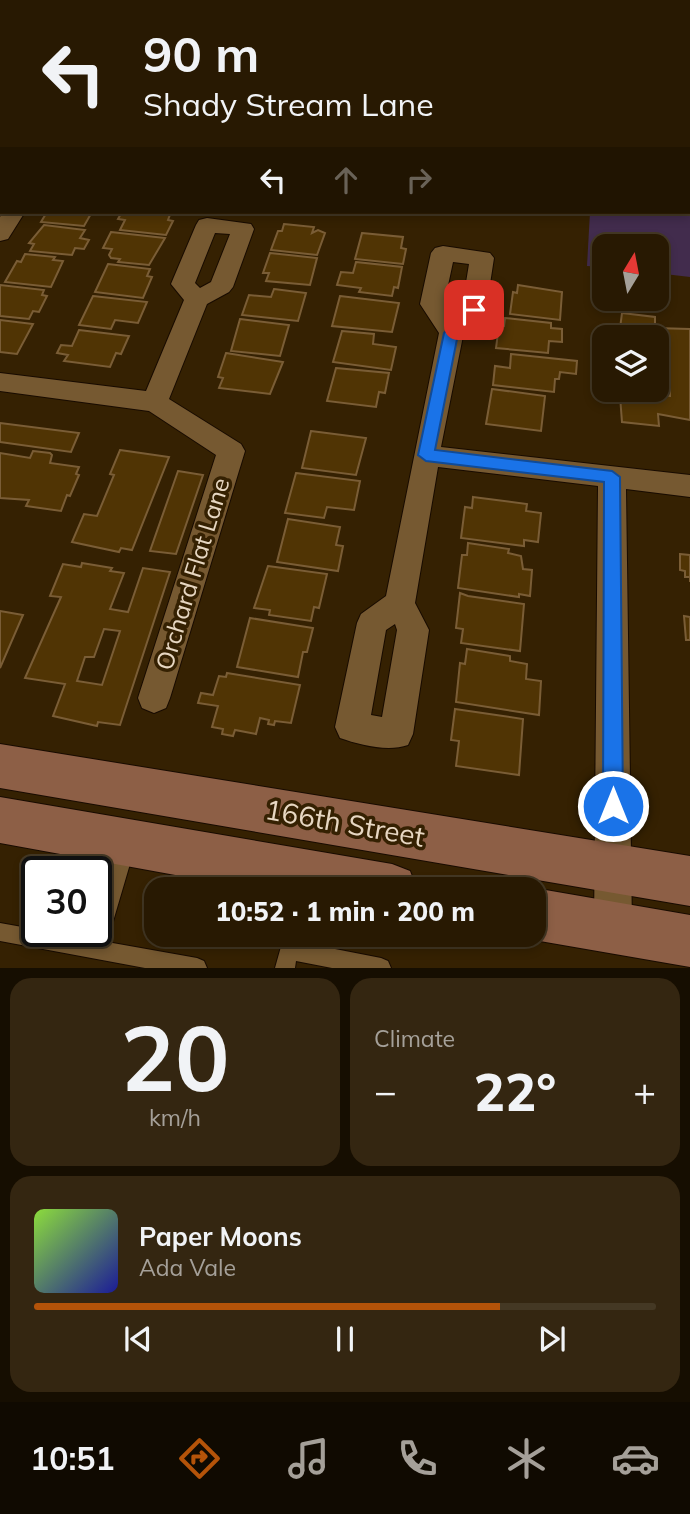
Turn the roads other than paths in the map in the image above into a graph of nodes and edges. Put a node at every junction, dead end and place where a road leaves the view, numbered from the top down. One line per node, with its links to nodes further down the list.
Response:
1 (13, 214): 2 (street)
2 (0, 234)
3 (197, 299): 6 (street)
4 (451, 333): 7 (street)
5 (0, 382): 6 (street)
6 (155, 402): 11 (street, Orchard Flat Lane)
7 (426, 455): 8 (street); 10 (street)
8 (612, 477): 9 (street); 15 (street)
9 (690, 486)
10 (400, 603)
11 (154, 698)
12 (0, 765): 15 (street, 166th Street)
13 (0, 820): 14 (street)
14 (128, 842): 16 (street); 22 (lane)
15 (613, 868): 17 (street, 166th Street); 19 (street)
16 (325, 877)
17 (690, 881)
18 (546, 916): 19 (street)
19 (613, 928): 21 (street)
20 (0, 932): 22 (lane)
21 (690, 941)
22 (95, 949): 23 (lane)
23 (197, 968)
24 (285, 968): 25 (lane)
25 (381, 968)

